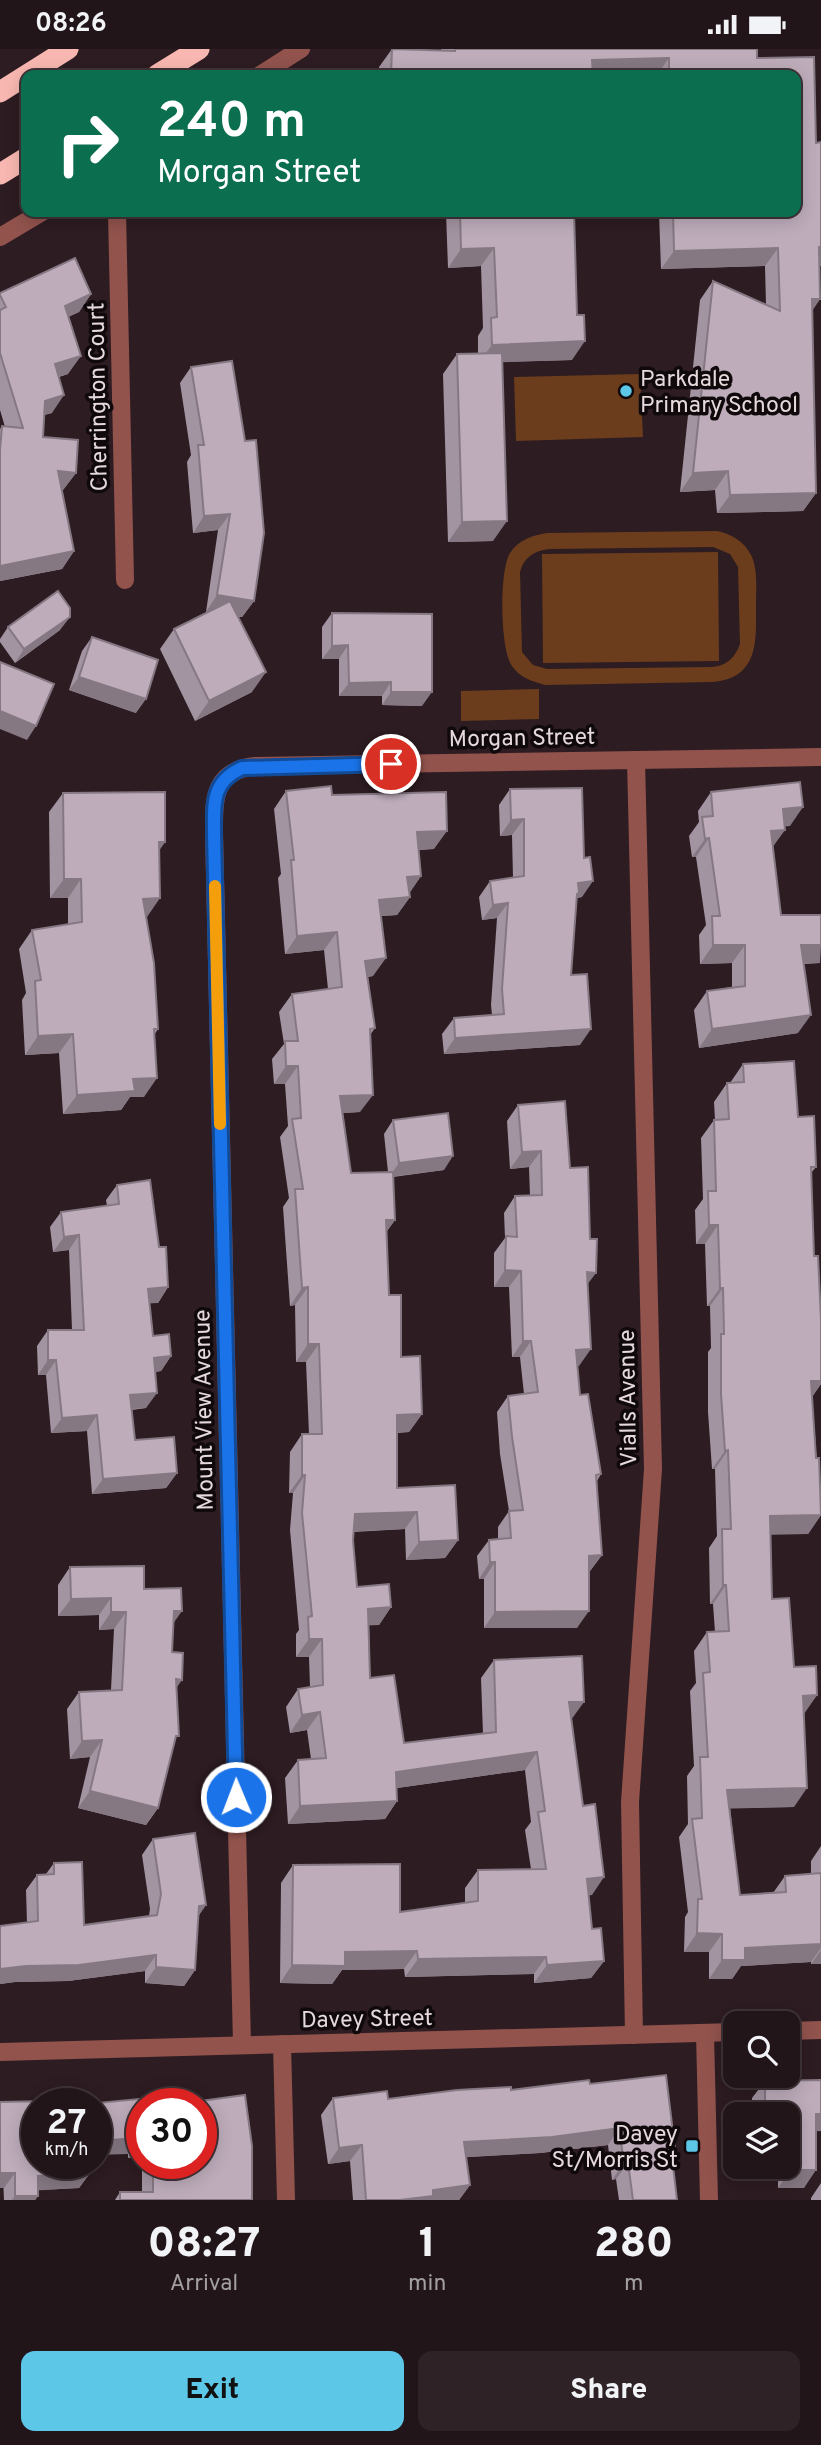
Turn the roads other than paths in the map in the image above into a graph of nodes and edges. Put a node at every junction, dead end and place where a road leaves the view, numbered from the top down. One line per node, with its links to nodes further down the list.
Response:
1 (68, 49): 4 (highway)
2 (199, 49): 5 (highway)
3 (301, 49): 6 (street)
4 (35, 70)
5 (165, 70)
6 (268, 70)
7 (21, 79): 8 (highway)
8 (0, 92)
9 (21, 161): 10 (highway)
10 (0, 174)
11 (34, 217): 13 (street)
12 (117, 217): 14 (street, Cherrington Court)
13 (0, 237)
14 (125, 580)
15 (821, 757): 16 (street, Morgan Street)
16 (636, 760): 17 (street, Morgan Street); 22 (street, Vialls Avenue)
17 (226, 777): 24 (street, Mount View Avenue)
18 (821, 2030): 19 (street)
19 (800, 2031)
20 (723, 2032): 21 (street, Davey Street)
21 (705, 2033): 22 (street, Davey Street); 27 (street)
22 (634, 2035): 23 (street, Davey Street)
23 (282, 2044): 24 (street, Davey Street); 26 (street)
24 (242, 2045): 25 (street, Davey Street)
25 (0, 2052)
26 (286, 2200)
27 (709, 2200)

